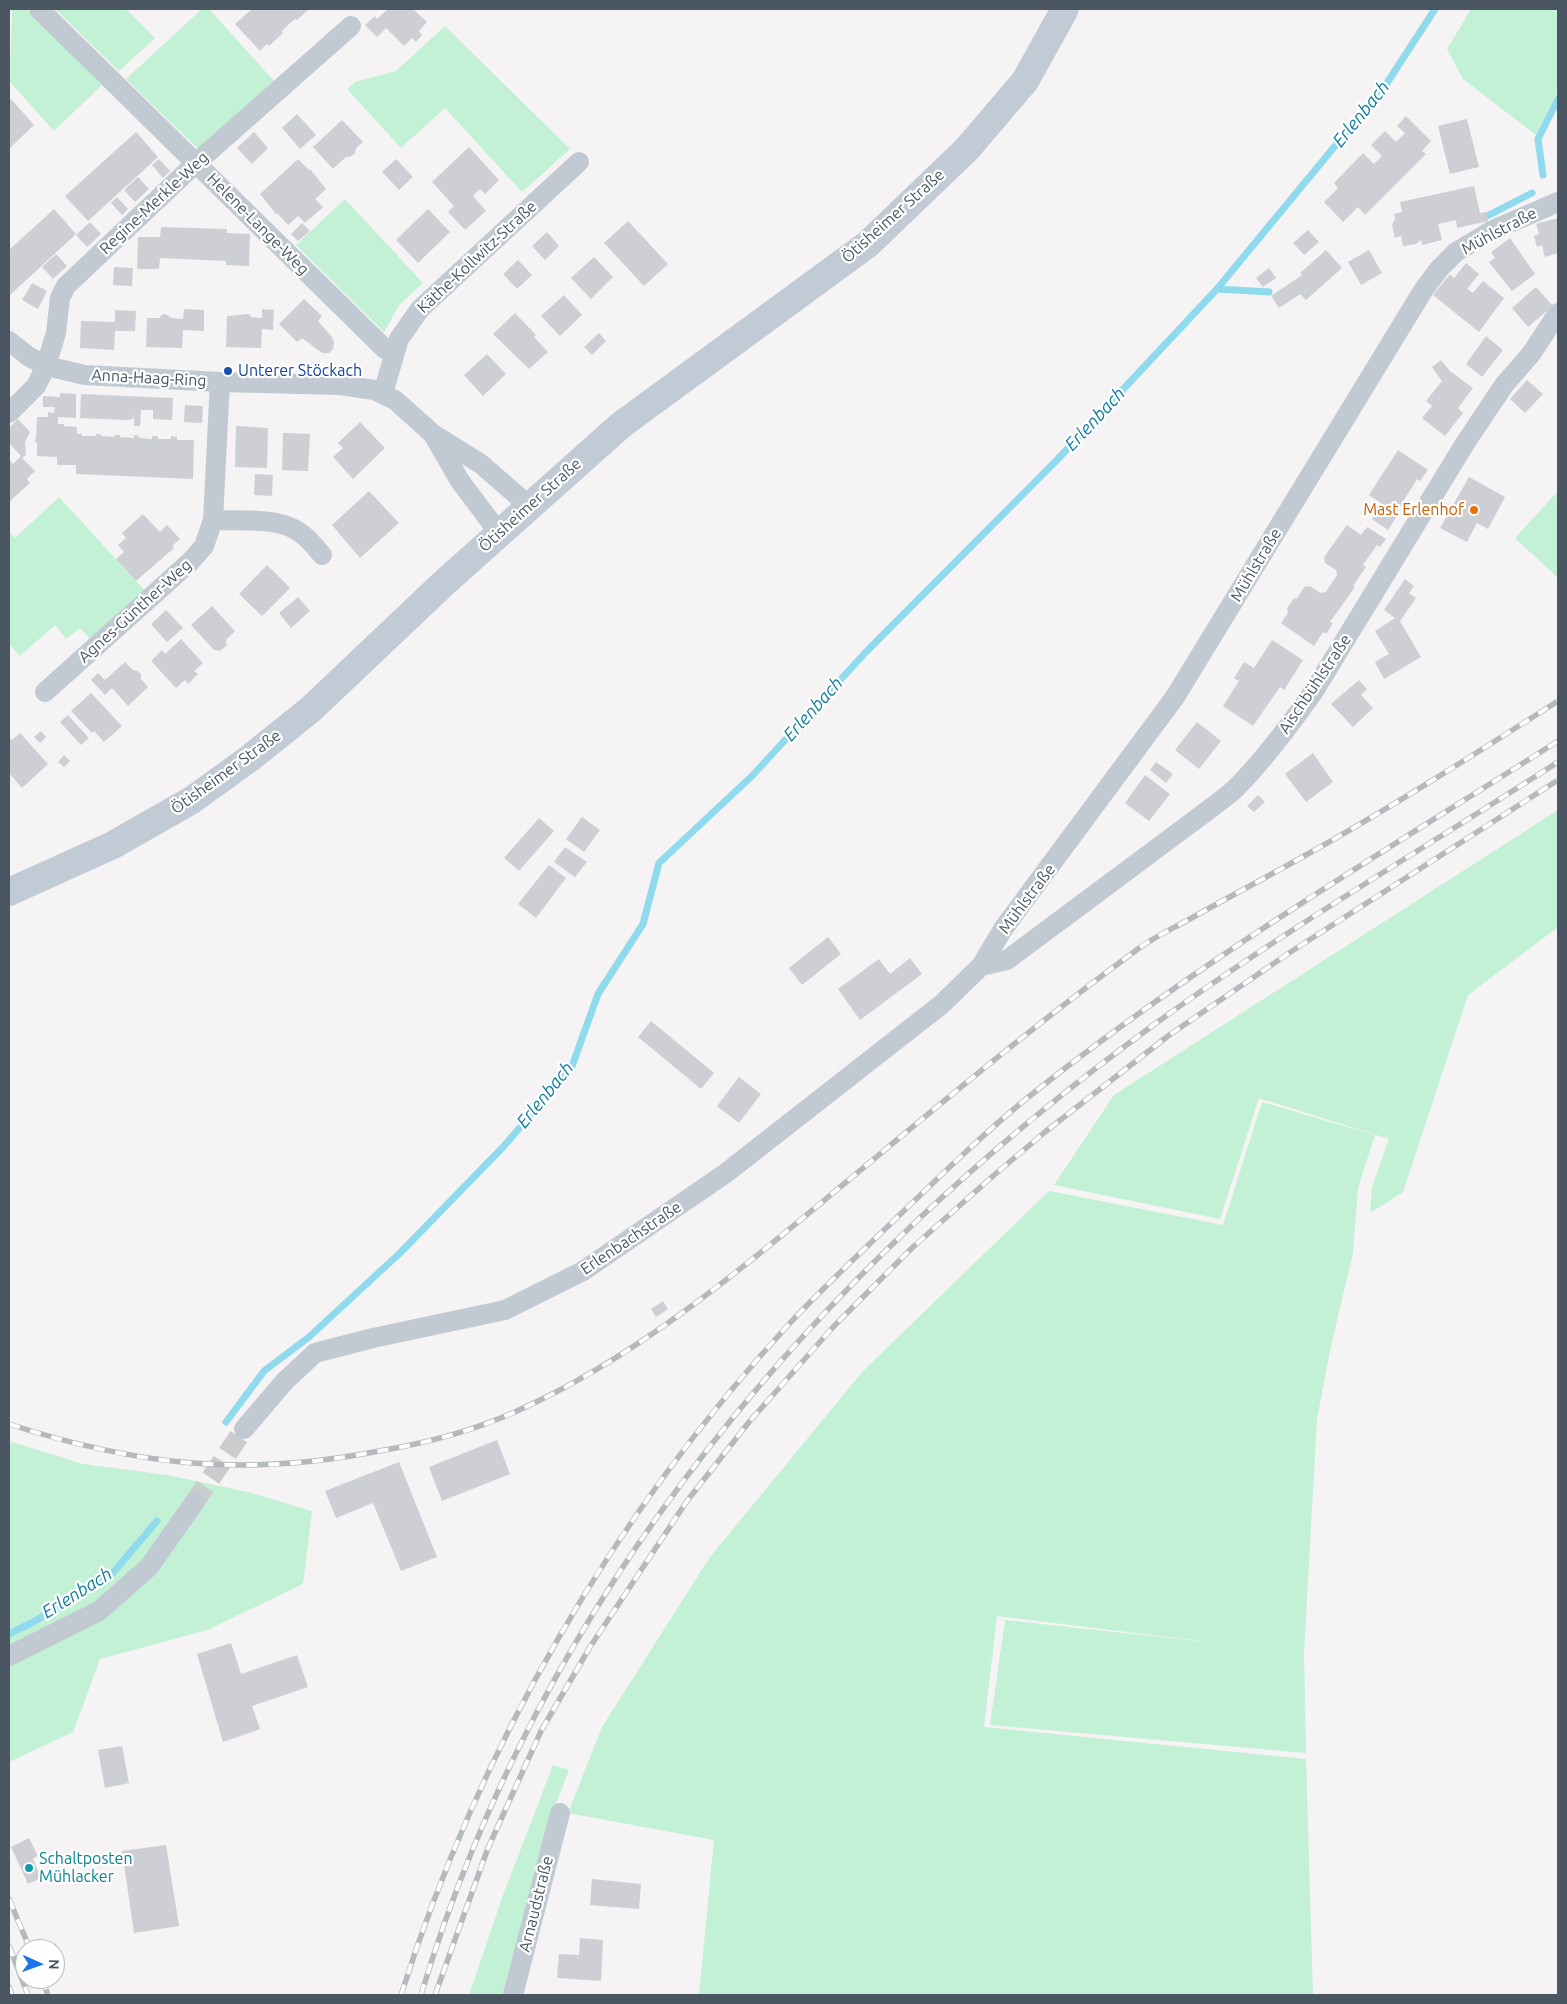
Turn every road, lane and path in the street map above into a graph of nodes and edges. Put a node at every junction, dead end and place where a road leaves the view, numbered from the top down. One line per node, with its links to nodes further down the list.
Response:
1 (39, 9): 5 (street, Helene-Lange-Weg)
2 (1065, 9): 15 (main road, Ötisheimer Straße)
3 (351, 26): 5 (street, Regine-Merkle-Weg)
4 (579, 162): 9 (street, Käthe-Kollwitz-Straße)
5 (196, 163): 9 (street, Helene-Lange-Weg); 10 (street, Regine-Merkle-Weg)
6 (1558, 202): 21 (street, Mühlstraße)
7 (1558, 313): 21 (street, Aischbühlstraße)
8 (9, 341): 10 (street, Anna-Haag-Ring)
9 (394, 353): 12 (street, Käthe-Kollwitz-Straße)
10 (46, 366): 11 (street, Anna-Haag-Ring); 13 (street, Regine-Merkle-Weg)
11 (220, 382): 12 (street, Anna-Haag-Ring); 16 (street, Agnes-Günther-Weg)
12 (383, 393): 14 (street, Anna-Haag-Ring)
13 (9, 413)
14 (433, 434): 15 (street, Anna-Haag-Ring); 17 (street, Anna-Haag-Ring)
15 (529, 506): 17 (main road, Ötisheimer Straße)
16 (213, 520): 18 (street); 19 (street, Agnes-Günther-Weg)
17 (499, 533): 20 (main road, Ötisheimer Straße)
18 (322, 555)
19 (45, 692)
20 (9, 892)
21 (981, 966): 22 (street, Erlenbachstraße)
22 (244, 1429)
23 (194, 1503): 24 (street)
24 (9, 1656)
25 (560, 1813): 26 (street, Arnaudstraße)
26 (513, 1995)

